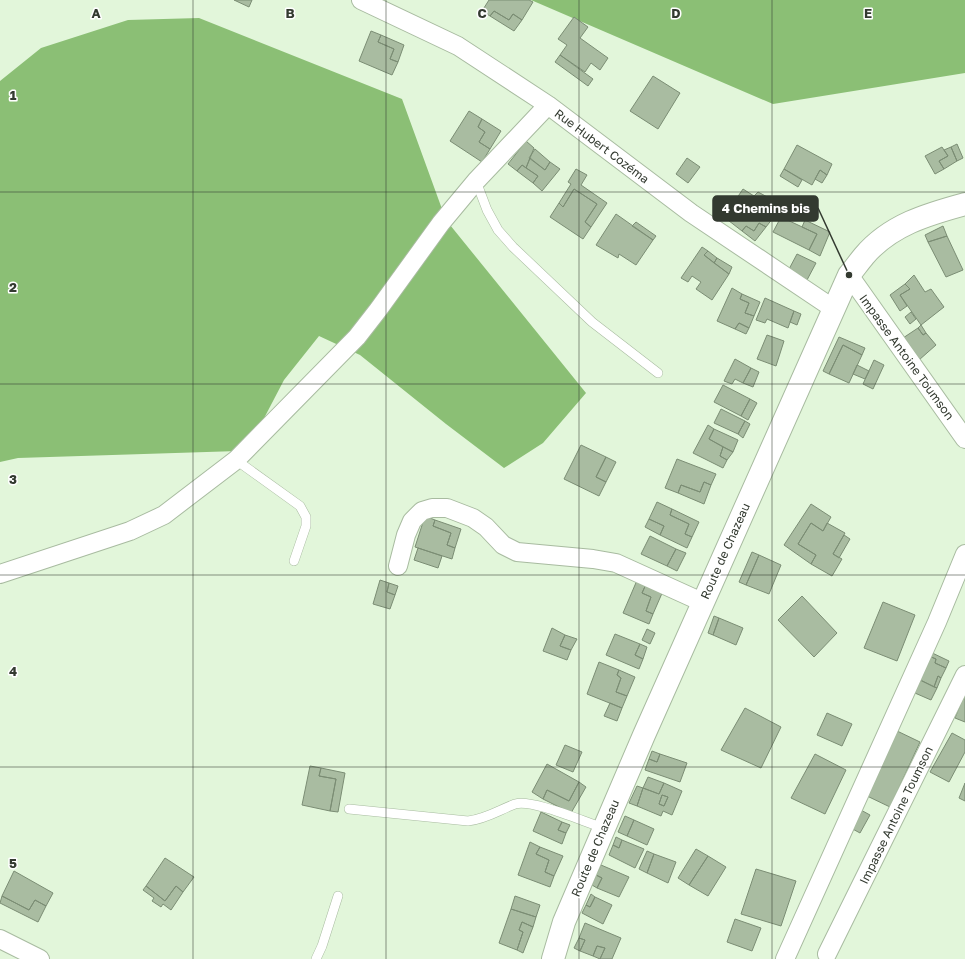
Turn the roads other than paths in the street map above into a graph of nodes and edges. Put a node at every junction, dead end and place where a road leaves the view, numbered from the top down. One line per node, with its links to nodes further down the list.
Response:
1 (361, 0): 2 (street, Rue Hubert Cozéma)
2 (548, 105): 3 (street); 6 (street, Rue Hubert Cozéma)
3 (476, 181): 7 (lane); 9 (street)
4 (965, 204): 5 (main road, Route de Chazeau)
5 (849, 276): 6 (main road, Route de Chazeau); 8 (street, Impasse Antoine Toumson)
6 (834, 310): 14 (main road, Route de Chazeau)
7 (658, 373)
8 (965, 438)
9 (236, 460): 11 (lane); 13 (street)
10 (965, 554): 24 (street)
11 (294, 561)
12 (398, 566): 14 (street)
13 (0, 574)
14 (702, 602): 17 (main road, Route de Chazeau)
15 (965, 675): 20 (street, Impasse Antoine Toumson)
16 (350, 809): 17 (lane)
17 (604, 828): 23 (main road, Route de Chazeau)
18 (338, 896): 22 (lane)
19 (0, 939): 21 (street)
20 (827, 954)
21 (40, 959)
22 (316, 959)
23 (554, 959)
24 (785, 959)

